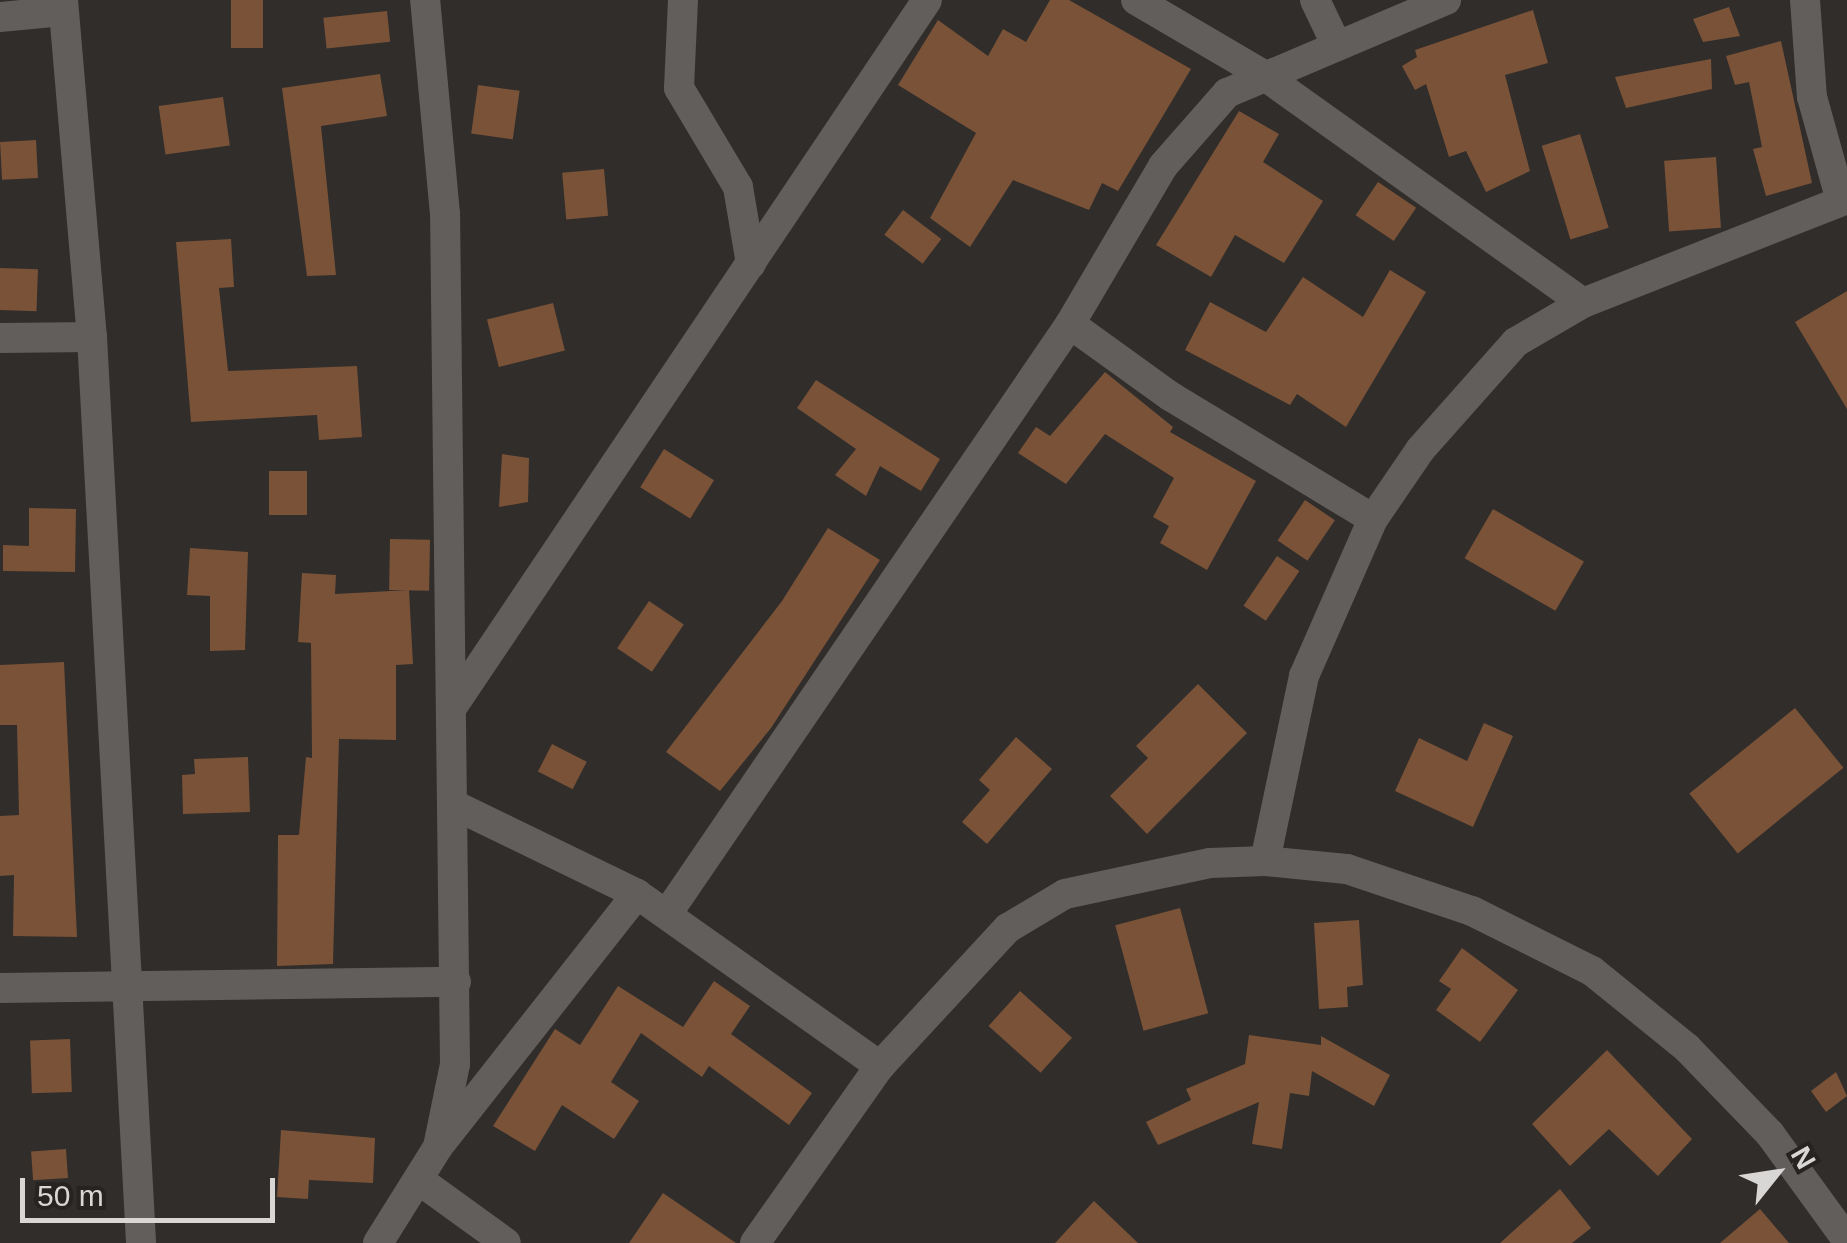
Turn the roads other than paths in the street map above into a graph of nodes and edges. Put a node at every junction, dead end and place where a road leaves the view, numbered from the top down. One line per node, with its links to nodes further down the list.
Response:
1 (424, 0): 19 (street)
2 (683, 0): 13 (street)
3 (927, 0): 13 (street)
4 (1136, 0): 11 (street)
5 (1316, 0): 10 (street)
6 (1446, 0): 10 (street)
7 (1806, 0): 12 (street)
8 (63, 5): 9 (street); 17 (street)
9 (0, 17)
10 (1334, 42): 11 (street)
11 (1262, 74): 14 (street); 15 (street)
12 (1844, 200): 14 (street)
13 (751, 264): 19 (street)
14 (1584, 304): 18 (street)
15 (1070, 324): 18 (street); 23 (street)
16 (0, 338): 17 (street)
17 (92, 338): 25 (street)
18 (1373, 519): 21 (street)
19 (454, 706): 20 (street)
20 (452, 804): 22 (street); 24 (street)
21 (1265, 860): 27 (street); 30 (street)
22 (637, 894): 23 (street); 28 (street)
23 (668, 914): 27 (street)
24 (456, 982): 25 (street); 28 (street)
25 (132, 987): 26 (street); 31 (street)
26 (0, 988)
27 (880, 1066): 34 (street)
28 (438, 1147): 29 (street)
29 (420, 1180): 32 (street); 33 (street)
30 (1847, 1240)
31 (141, 1243)
32 (378, 1243)
33 (506, 1243)
34 (756, 1243)

